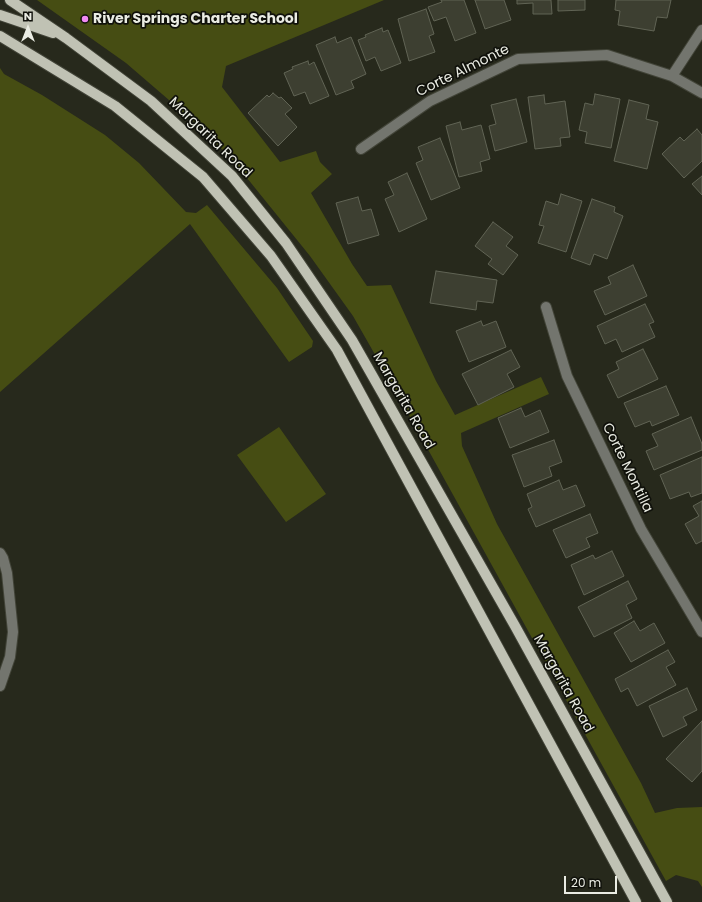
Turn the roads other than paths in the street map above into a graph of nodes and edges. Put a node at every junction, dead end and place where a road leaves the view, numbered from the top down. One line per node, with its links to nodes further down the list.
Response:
1 (10, 0): 5 (main road, Margarita Road)
2 (0, 15): 5 (main road)
3 (702, 30): 6 (street)
4 (0, 36): 13 (main road)
5 (66, 38): 14 (main road, Margarita Road)
6 (672, 76): 7 (street, Corte Almonte); 8 (street, Corte Almonte)
7 (702, 93)
8 (362, 149)
9 (546, 307): 11 (street, Corte Montilla)
10 (0, 553): 12 (street)
11 (702, 632)
12 (0, 686)
13 (636, 902)
14 (667, 902)

